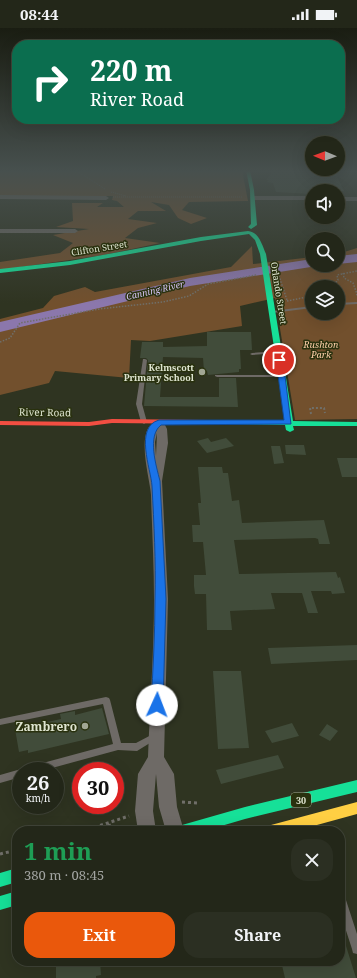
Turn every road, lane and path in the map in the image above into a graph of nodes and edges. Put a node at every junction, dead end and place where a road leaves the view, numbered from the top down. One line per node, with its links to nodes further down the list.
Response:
1 (252, 214): 3 (main road)
2 (258, 214): 5 (main road)
3 (250, 230): 5 (main road, Clifton Street); 7 (main road, Orlando Street); 8 (main road, Clifton Street)
4 (0, 231): 6 (street)
5 (264, 231): 7 (main road, Orlando Street)
6 (75, 232)
7 (263, 256): 23 (main road, Orlando Street)
8 (0, 271)
9 (274, 271): 18 (path)
10 (357, 271): 11 (path)
11 (343, 273): 13 (path); 14 (path)
12 (261, 274): 24 (path)
13 (338, 280)
14 (356, 290): 15 (path)
15 (357, 294): 17 (path)
16 (305, 297): 18 (path)
17 (354, 299)
18 (287, 300): 21 (path)
19 (357, 303): 20 (lane)
20 (345, 304)
21 (288, 308)
22 (305, 308): 23 (lane)
23 (272, 312): 25 (main road, Orlando Street)
24 (0, 342)
25 (278, 352): 26 (lane); 29 (main road, Orlando Street)
26 (252, 354)
27 (145, 360): 32 (lane)
28 (217, 376): 29 (lane)
29 (282, 376): 33 (main road, Orlando Street)
30 (0, 423): 32 (main road, River Road)
31 (357, 424): 33 (main road, River Road)
32 (154, 425): 33 (main road, River Road); 36 (street)
33 (289, 426): 34 (main road, River Road)
34 (357, 430)
35 (0, 722): 37 (lane)
36 (156, 735): 37 (lane); 38 (street)
37 (118, 746): 39 (lane)
38 (156, 758): 47 (street); 48 (street)
39 (60, 762)
40 (12, 776): 41 (lane)
41 (0, 779)
42 (357, 786): 49 (main road, 30)
43 (357, 808): 50 (main road, 30)
44 (133, 815): 45 (path)
45 (109, 824): 46 (path)
46 (102, 826)
47 (146, 826)
48 (174, 826)
49 (200, 826)
50 (290, 826)
51 (12, 851): 52 (path)
52 (0, 854)
53 (12, 876): 54 (main road)
54 (0, 880)
55 (12, 899): 56 (main road)
56 (0, 903)
57 (345, 913): 58 (lane)
58 (357, 949)

